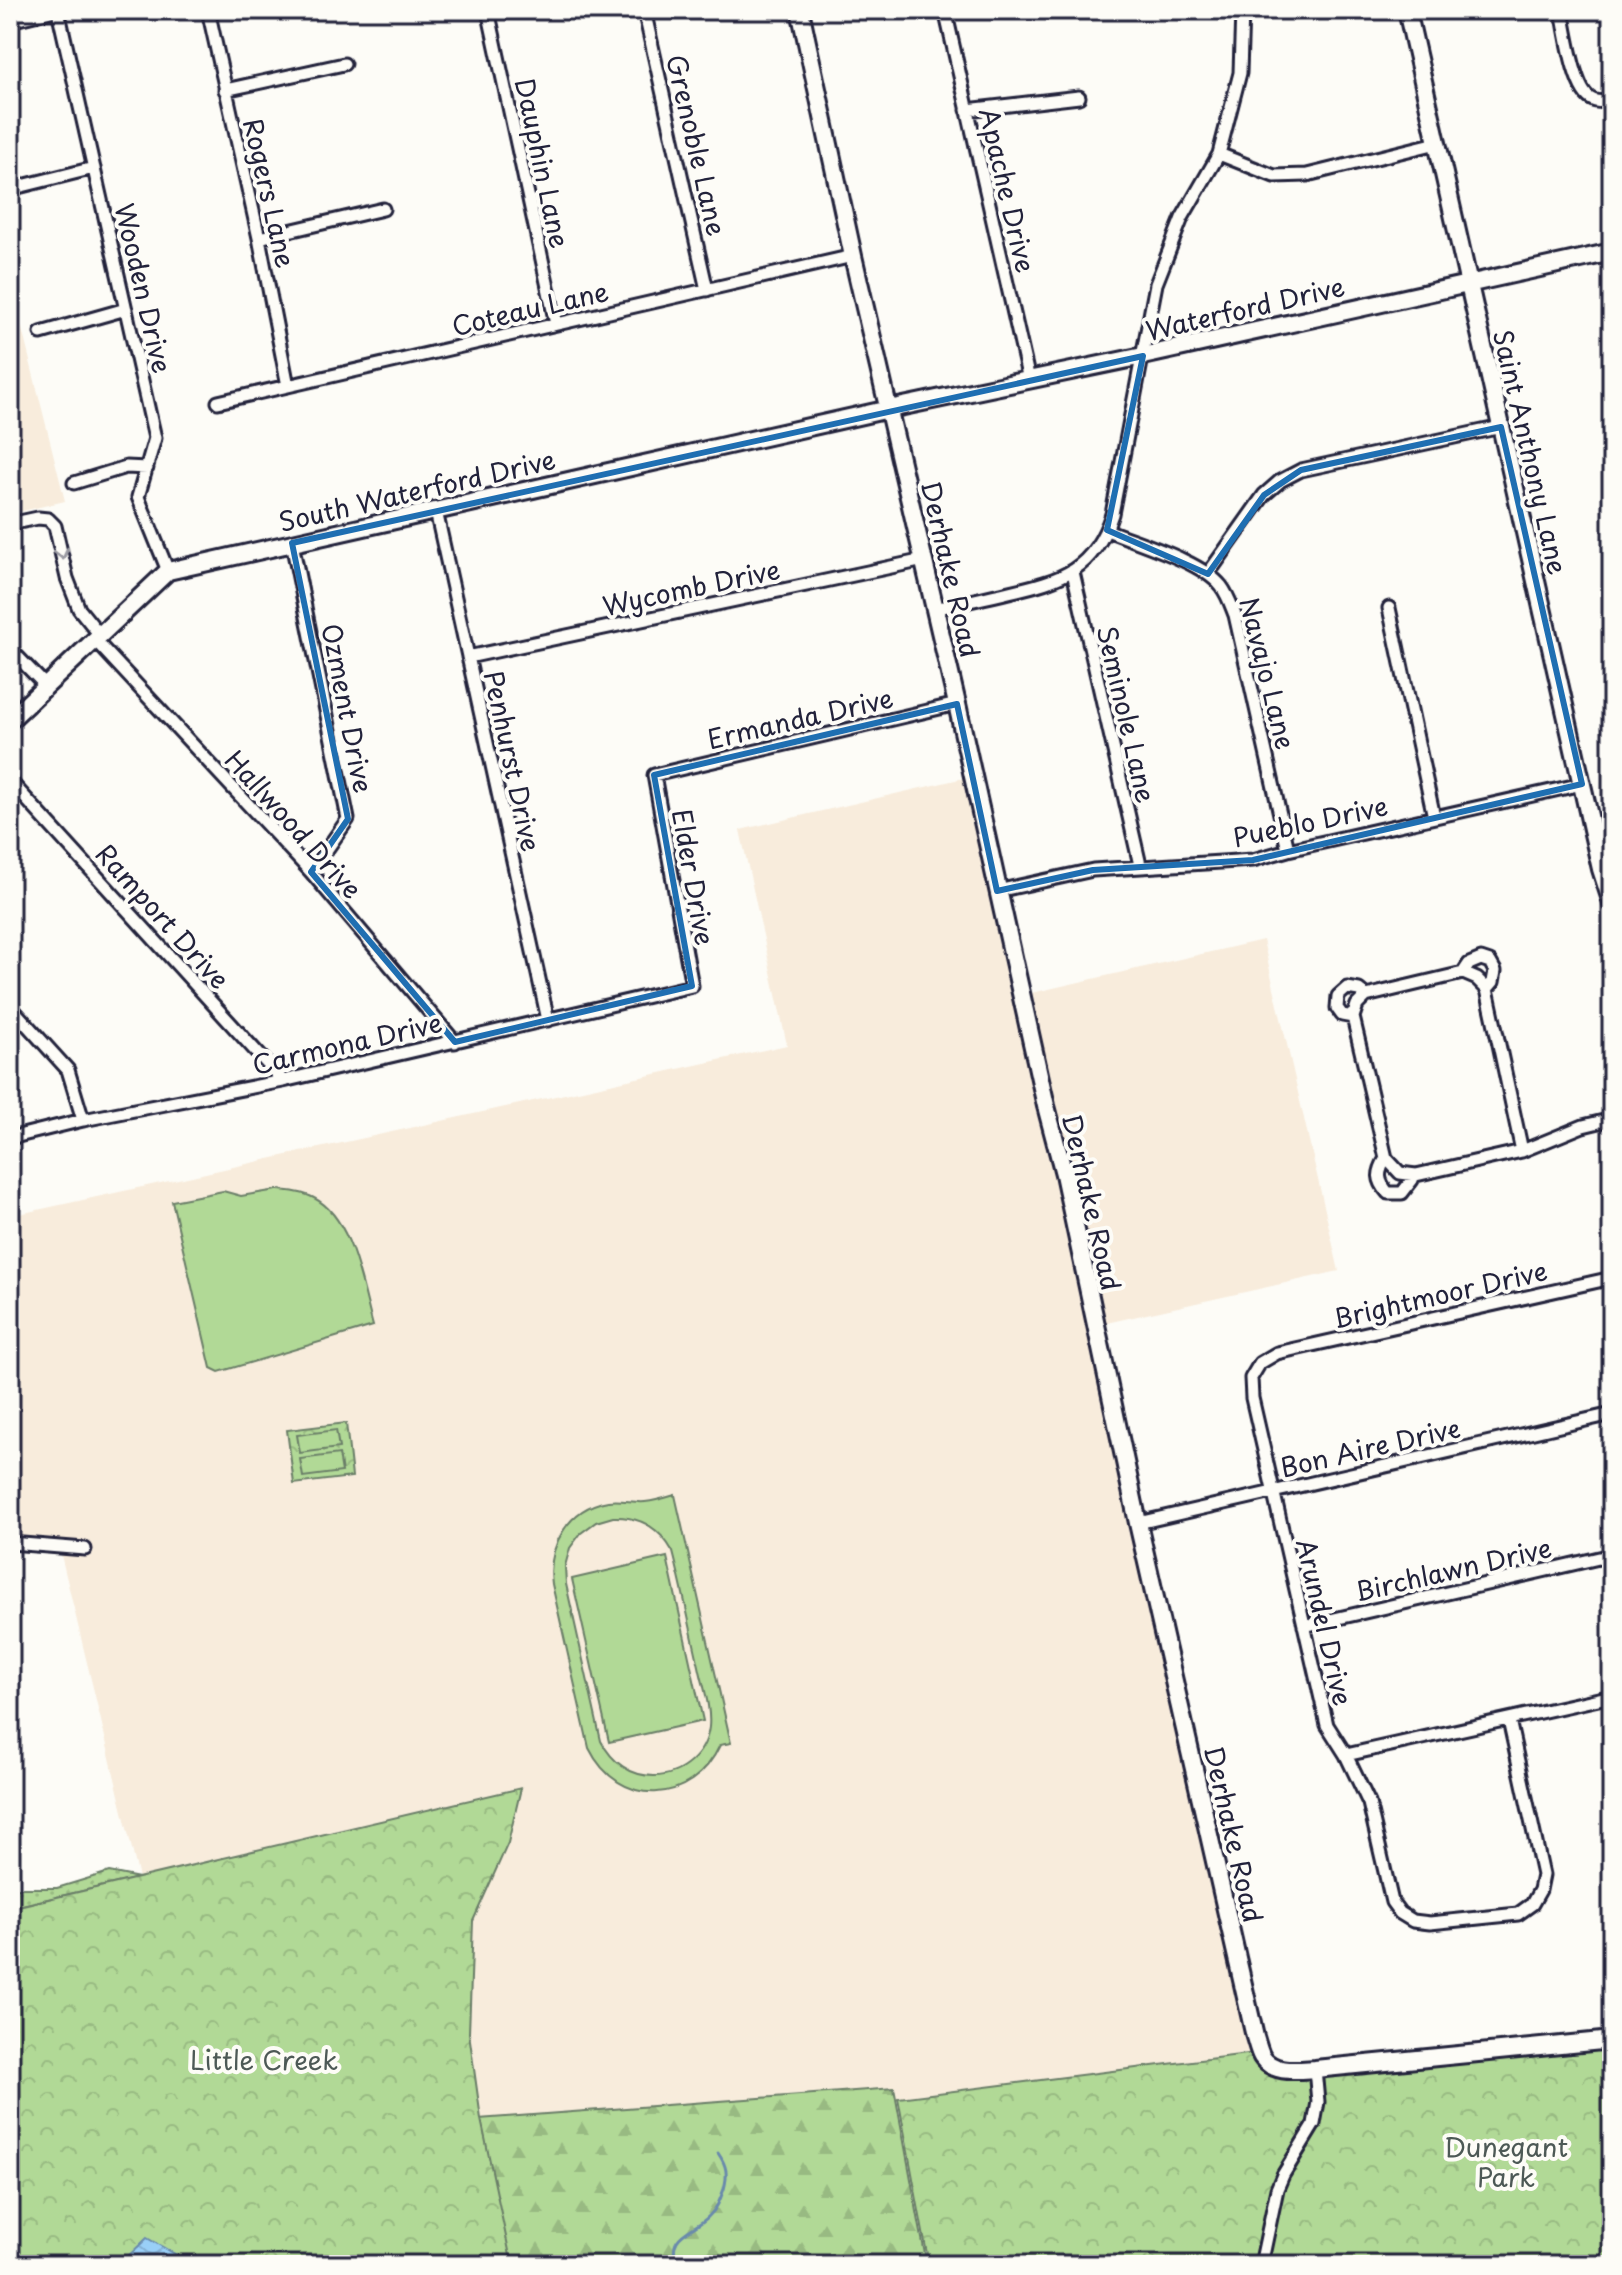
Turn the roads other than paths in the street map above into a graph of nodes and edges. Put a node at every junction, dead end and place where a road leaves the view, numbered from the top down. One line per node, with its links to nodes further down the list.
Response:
1 (57, 10): 10 (street); 18 (street, Wooden Drive)
2 (208, 10): 12 (street, Rogers Lane)
3 (488, 10): 27 (street, Dauphin Lane)
4 (644, 10): 25 (street, Grenoble Lane)
5 (800, 10): 23 (street, Derhake Road)
6 (945, 10): 15 (street, Apache Drive)
7 (1242, 10): 17 (street)
8 (1407, 10): 16 (street, Saint Anthony Lane)
9 (1562, 10): 14 (street)
10 (10, 21)
11 (344, 64): 12 (street)
12 (225, 90): 21 (street, Rogers Lane)
13 (1079, 97): 15 (street)
14 (1612, 101)
15 (967, 110): 30 (street, Apache Drive)
16 (1437, 143): 17 (street); 24 (street, Saint Anthony Lane)
17 (1219, 154): 29 (street)
18 (94, 168): 19 (street); 26 (street, Wooden Drive)
19 (10, 189)
20 (383, 209): 21 (street)
21 (259, 238): 31 (street, Rogers Lane)
22 (1612, 252): 24 (street, Waterford Drive)
23 (853, 256): 25 (street, Coteau Lane); 33 (street, Derhake Road)
24 (1468, 282): 29 (street, Waterford Drive); 34 (street, Saint Anthony Lane)
25 (707, 290): 27 (street, Coteau Lane)
26 (126, 309): 28 (street); 35 (street, Wooden Drive)
27 (556, 324): 31 (street, Coteau Lane)
28 (41, 333)
29 (1143, 356): 30 (street, Waterford Drive); 39 (street)
30 (1029, 380): 33 (street, Waterford Drive)
31 (288, 386): 32 (street, Coteau Lane)
32 (218, 402)
33 (889, 409): 37 (street, South Waterford Drive); 41 (street, Derhake Road)
34 (1501, 427): 44 (street); 55 (street, Saint Anthony Lane)
35 (147, 468): 36 (street); 42 (street, Wooden Drive)
36 (74, 483)
37 (436, 511): 40 (street, South Waterford Drive); 49 (street, Penhurst Drive)
38 (10, 524): 47 (street, Hallwood Drive, one-way to 47)
39 (1107, 530): 43 (street); 44 (street, Navajo Lane)
40 (292, 543): 42 (street, South Waterford Drive); 59 (street, Ozment Drive)
41 (924, 560): 46 (street, Derhake Road); 49 (street, Wycomb Drive)
42 (168, 571): 47 (street)
43 (1073, 572): 46 (street); 58 (street, Seminole Lane)
44 (1208, 574): 57 (street, Navajo Lane)
45 (1389, 608): 56 (street)
46 (935, 609): 51 (street, Derhake Road)
47 (97, 638): 50 (street); 59 (street, Hallwood Drive)
48 (10, 649): 50 (street)
49 (468, 657): 68 (street, Penhurst Drive)
50 (46, 686): 52 (street)
51 (957, 704): 53 (street, Ermanda Drive); 60 (street, Derhake Road)
52 (10, 720)
53 (654, 775): 63 (street, Elder Drive)
54 (10, 781): 70 (street, Ramport Drive)
55 (1582, 784): 56 (street, Pueblo Drive); 61 (street, Saint Anthony Lane)
56 (1434, 817): 57 (street, Pueblo Drive)
57 (1288, 850): 58 (street, Pueblo Drive)
58 (1140, 865): 60 (street, Pueblo Drive)
59 (311, 872): 69 (street, Hallwood Drive)
60 (997, 891): 81 (street, Derhake Road)
61 (1612, 903)
62 (1463, 973): 64 (street); 64 (street); 65 (street)
63 (692, 986): 68 (street, Carmona Drive)
64 (1487, 989): 74 (street)
65 (1366, 996): 67 (street); 67 (street)
66 (10, 1006): 72 (street)
67 (1353, 1017): 75 (street)
68 (548, 1020): 69 (street, Carmona Drive)
69 (455, 1042): 70 (street, Carmona Drive)
70 (283, 1081): 72 (street, Carmona Drive)
71 (1612, 1119): 74 (street)
72 (83, 1120): 73 (street, Carmona Drive)
73 (10, 1138)
74 (1522, 1151): 76 (street)
75 (1386, 1158): 76 (street); 76 (street)
76 (1414, 1175)
77 (1612, 1278): 78 (street, Brightmoor Drive)
78 (1277, 1353): 80 (street, Arundel Drive)
79 (1612, 1414): 80 (street, Bon Aire Drive)
80 (1272, 1491): 81 (street, Bon Aire Drive); 85 (street, Arundel Drive)
81 (1138, 1523): 90 (street, Derhake Road)
82 (10, 1543): 83 (street)
83 (85, 1549)
84 (1612, 1555): 85 (street, Birchlawn Drive)
85 (1304, 1626): 88 (street, Arundel Drive)
86 (1612, 1696): 87 (street)
87 (1509, 1720): 88 (street); 88 (street, Arundel Drive)
88 (1346, 1755)
89 (1612, 2040): 90 (street, Derhake Road)
90 (1315, 2069): 91 (street)
91 (1261, 2265)

